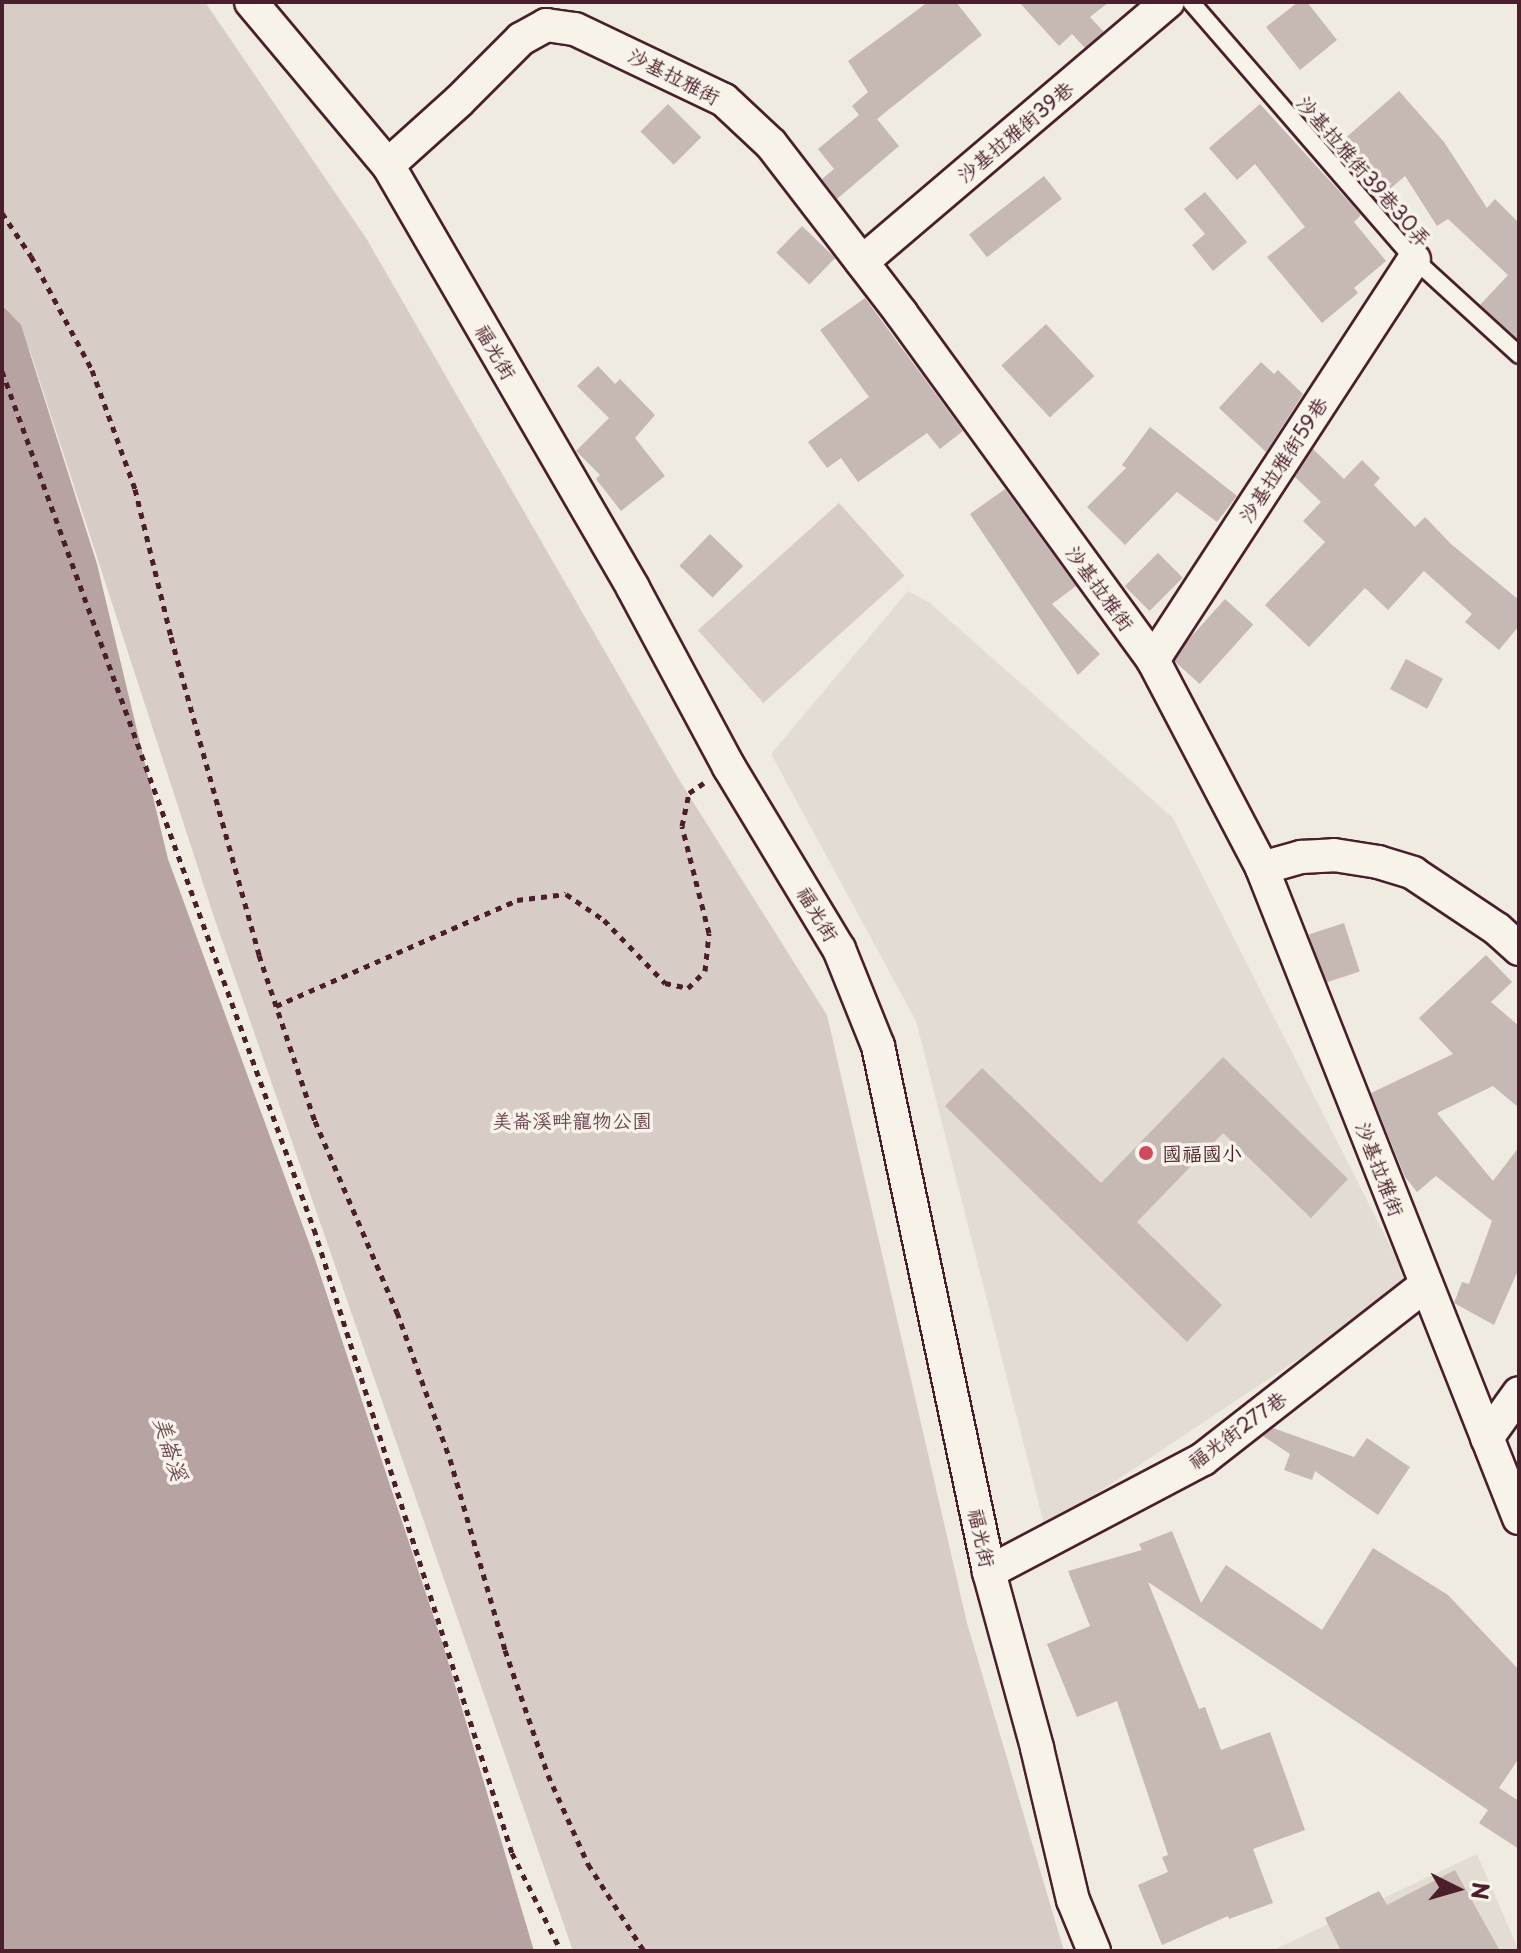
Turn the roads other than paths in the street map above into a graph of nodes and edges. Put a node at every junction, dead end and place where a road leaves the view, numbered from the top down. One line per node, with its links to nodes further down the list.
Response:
1 (251, 2): 4 (street, 福光街)
2 (1168, 2): 6 (street, 沙基拉雅街39巷)
3 (1191, 2): 5 (lane, 沙基拉雅街39巷30弄)
4 (388, 165): 6 (street, 沙基拉雅街); 15 (street, 福光街)
5 (1414, 259): 7 (lane, 沙基拉雅街39巷30弄); 8 (street, 沙基拉雅街59巷)
6 (862, 262): 8 (street, 沙基拉雅街)
7 (1519, 355)
8 (1153, 660): 9 (street, 沙基拉雅街)
9 (1262, 868): 10 (street); 11 (street, 沙基拉雅街)
10 (1519, 949)
11 (1426, 1285): 13 (street, 沙基拉雅街); 15 (street, 福光街277巷)
12 (1519, 1393): 13 (street)
13 (1487, 1438): 14 (street, 沙基拉雅街)
14 (1519, 1518)
15 (989, 1572): 16 (street, 福光街)
16 (1094, 1951)

